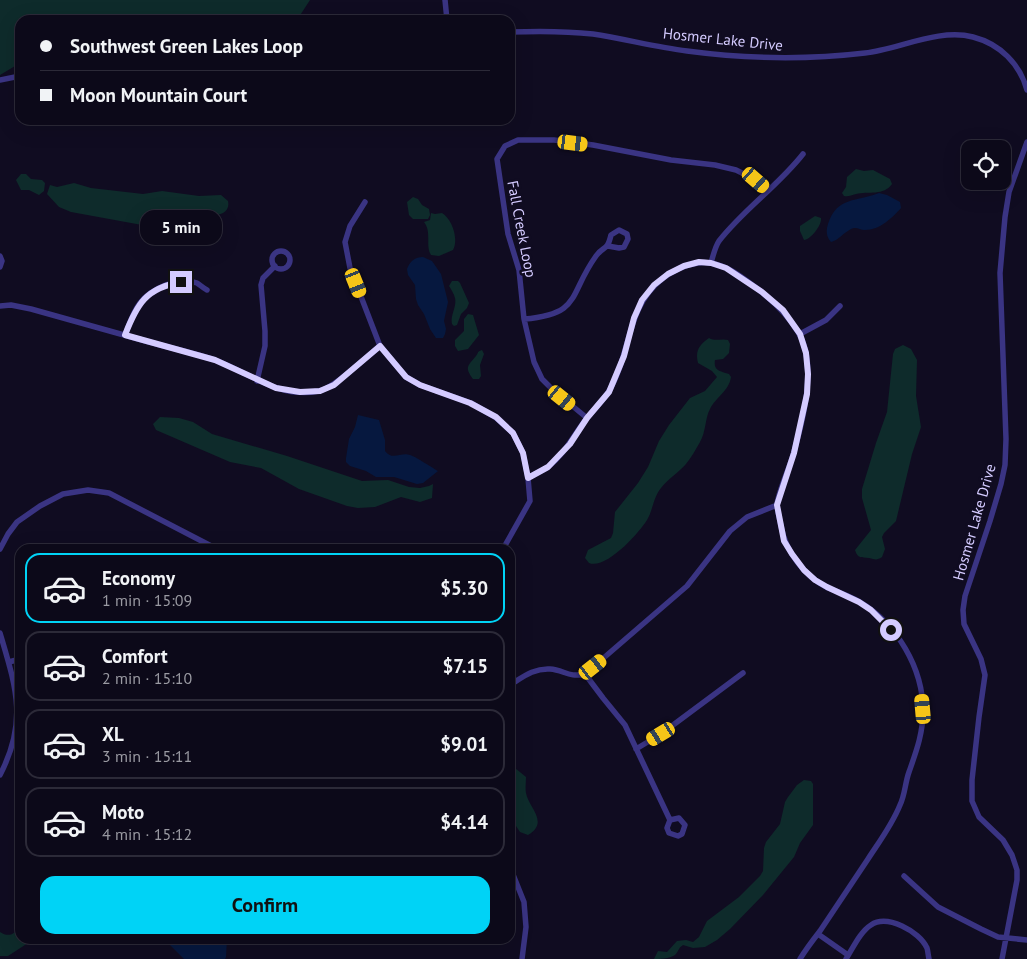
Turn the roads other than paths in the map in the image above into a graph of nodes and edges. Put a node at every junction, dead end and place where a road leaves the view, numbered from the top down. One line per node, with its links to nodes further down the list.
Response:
1 (445, 0): 2 (street)
2 (446, 15)
3 (515, 32): 6 (street, Hosmer Lake Drive)
4 (15, 77): 5 (street)
5 (0, 80)
6 (1027, 90)
7 (1027, 142): 44 (street, Hosmer Lake Drive)
8 (803, 154): 9 (street)
9 (767, 190): 13 (street); 19 (street, Fall Creek Loop)
10 (365, 202): 22 (street)
11 (608, 246): 19 (street)
12 (0, 256): 15 (street)
13 (711, 263): 20 (street); 24 (street)
14 (275, 266): 23 (street)
15 (0, 267)
16 (207, 290): 21 (street)
17 (0, 306): 21 (street)
18 (840, 306): 20 (street)
19 (524, 319): 24 (street, Fall Creek Loop)
20 (800, 334): 26 (street)
21 (125, 335): 23 (street)
22 (380, 346): 23 (street); 25 (street)
23 (257, 381)
24 (587, 418): 25 (street)
25 (528, 478): 28 (street)
26 (777, 505): 34 (street); 43 (street)
27 (207, 544): 29 (street)
28 (506, 544)
29 (0, 549)
30 (0, 633): 32 (street)
31 (15, 660): 32 (street)
32 (9, 662): 36 (street)
33 (743, 673): 38 (street)
34 (585, 674): 35 (street); 38 (street)
35 (515, 682)
36 (15, 686)
37 (15, 730): 39 (street)
38 (636, 749): 40 (street)
39 (0, 775)
40 (670, 820)
41 (904, 876): 44 (street)
42 (515, 880): 47 (street)
43 (818, 934): 46 (street); 48 (street)
44 (1006, 938): 45 (street); 50 (street, Hosmer Lake Drive)
45 (1027, 940)
46 (847, 957): 49 (street)
47 (522, 959)
48 (800, 959)
49 (929, 959)
50 (1002, 959)

